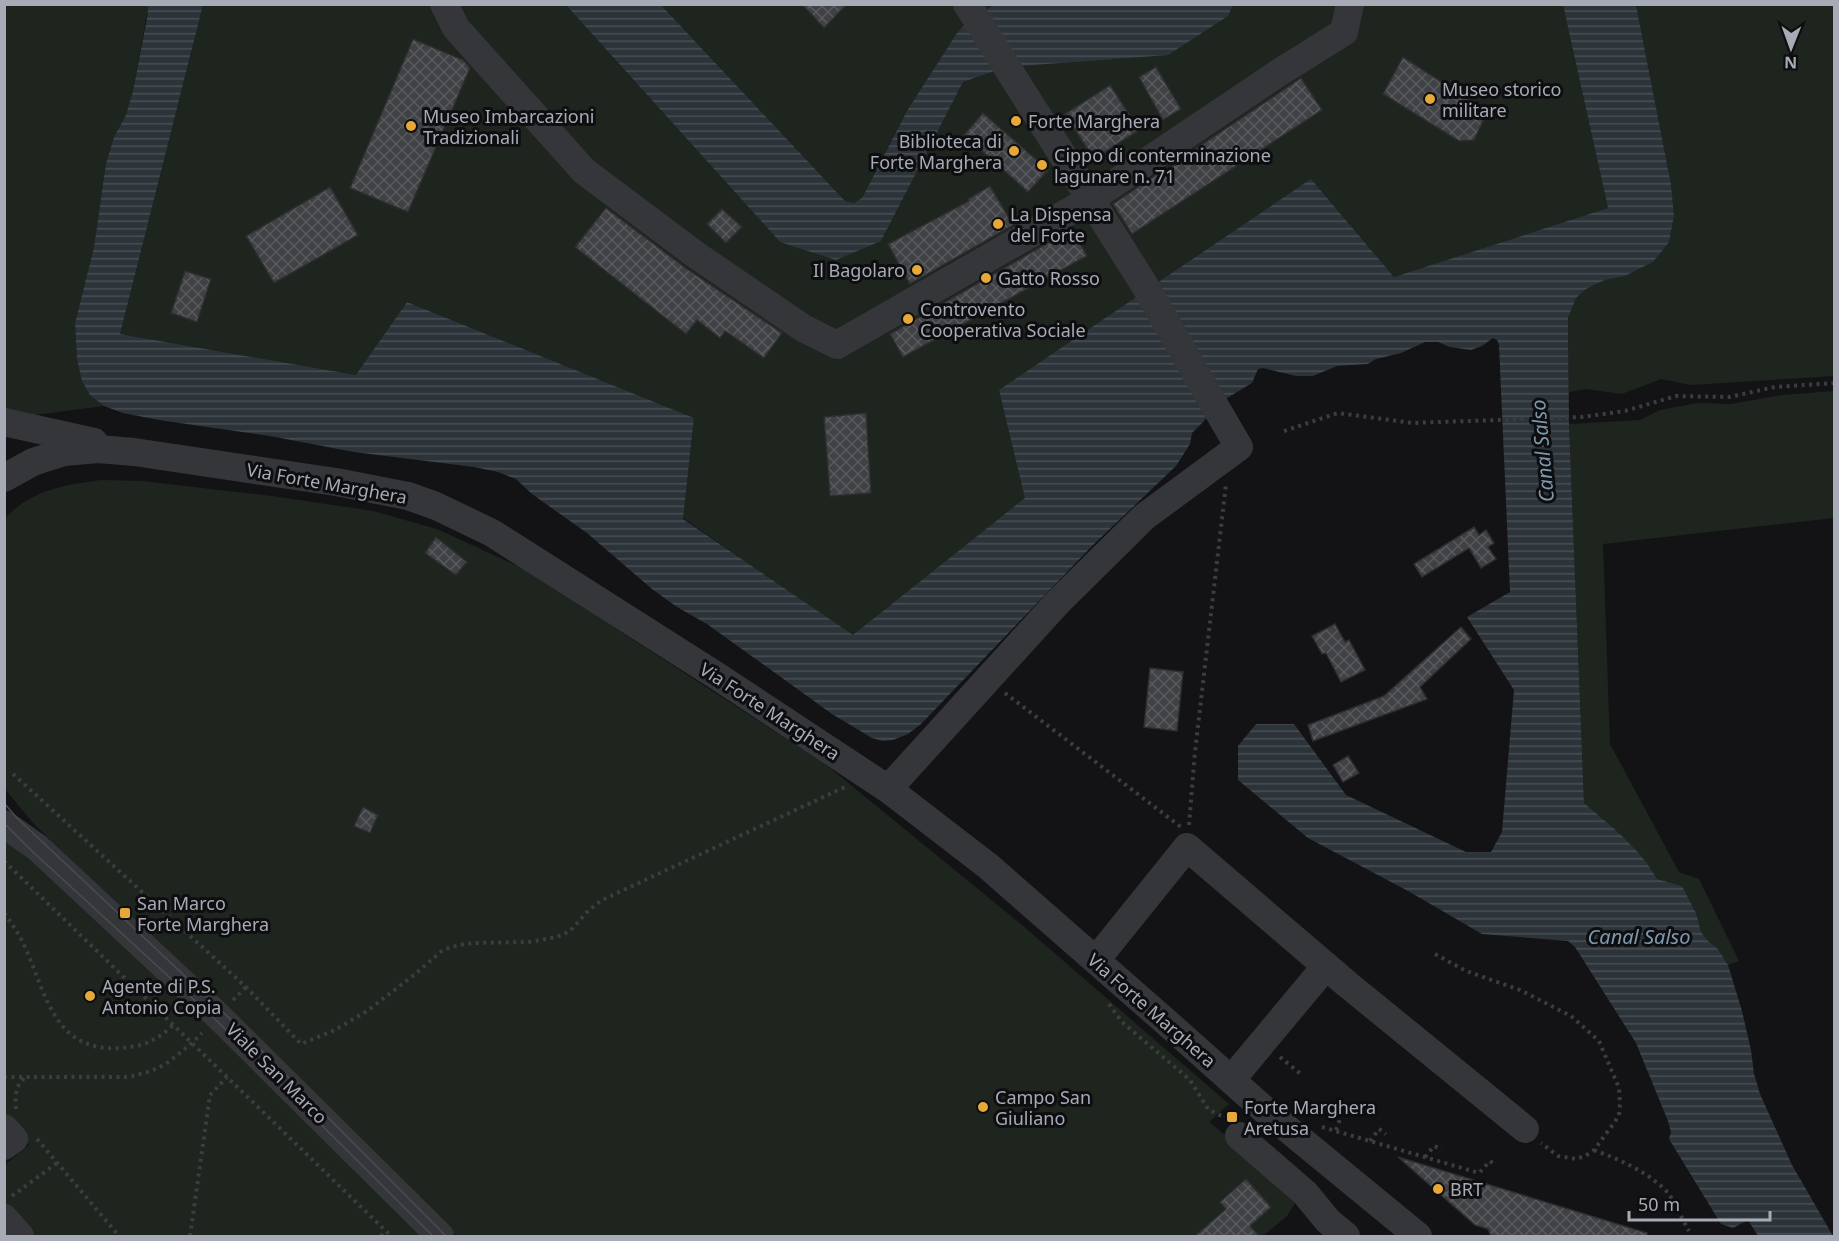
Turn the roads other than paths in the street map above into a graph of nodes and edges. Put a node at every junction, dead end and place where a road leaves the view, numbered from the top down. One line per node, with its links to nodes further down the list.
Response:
1 (444, 4): 4 (street)
2 (1350, 4): 4 (street)
3 (971, 10): 4 (street)
4 (1091, 199): 8 (street)
5 (4, 422): 6 (street)
6 (134, 452): 7 (street, Via Forte Marghera); 8 (street, Via Forte Marghera)
7 (4, 478)
8 (888, 789): 12 (street, Via Forte Marghera)
9 (4, 810): 11 (street, Viale San Marco)
10 (4, 824): 11 (street, Viale San Marco)
11 (30, 840): 23 (street, Viale San Marco)
12 (1096, 960): 13 (street); 14 (street, Via Forte Marghera)
13 (1326, 966): 14 (street); 17 (street)
14 (1231, 1080): 19 (street, Via Forte Marghera)
15 (15, 1122): 18 (street)
16 (1234, 1126): 21 (street)
17 (1525, 1129)
18 (4, 1146)
19 (1378, 1202): 21 (street); 24 (street, Via Forte Marghera)
20 (4, 1218): 22 (street)
21 (1351, 1234)
22 (20, 1236)
23 (440, 1236)
24 (1418, 1236)

